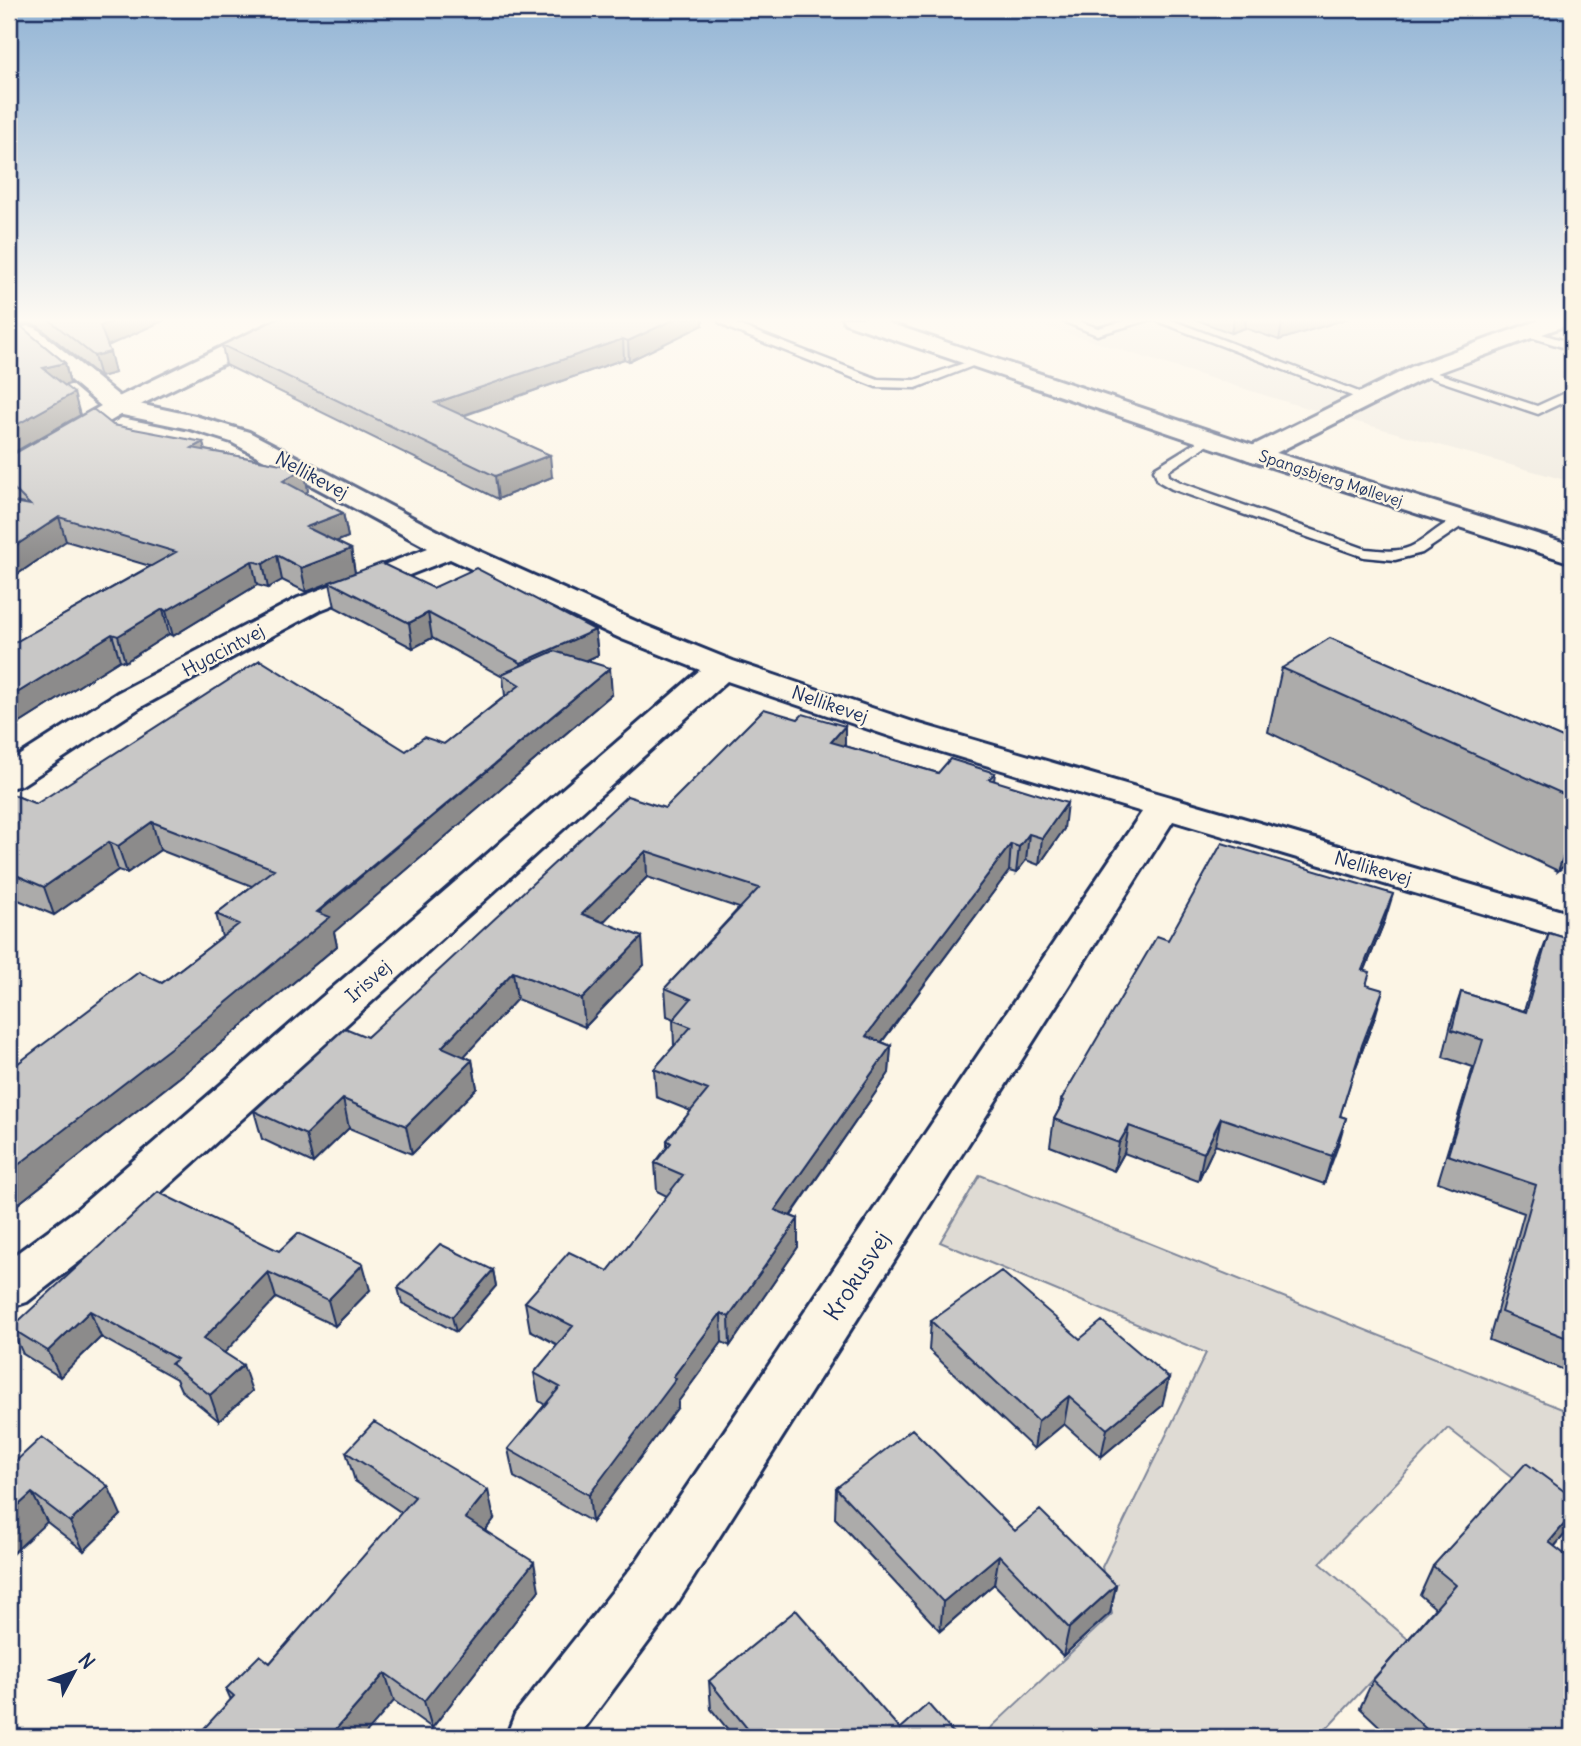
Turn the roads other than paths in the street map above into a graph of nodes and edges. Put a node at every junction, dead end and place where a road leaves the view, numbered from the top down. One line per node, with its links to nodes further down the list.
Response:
1 (108, 399): 7 (street)
2 (132, 399): 7 (street)
3 (1089, 399): 8 (street, Spangsbjerg Møllevej)
4 (1361, 399): 9 (street)
5 (1506, 399): 6 (lane)
6 (1560, 399)
7 (117, 407): 10 (street); 12 (street, Nellikevej)
8 (1208, 439): 9 (street, Spangsbjerg Møllevej); 11 (lane)
9 (1255, 454): 11 (street, Spangsbjerg Møllevej)
10 (9, 469)
11 (1464, 520): 13 (street, Spangsbjerg Møllevej)
12 (451, 550): 14 (street, Nellikevej); 15 (street, Hyacintvej)
13 (1572, 554)
14 (722, 667): 16 (street, Nellikevej); 18 (street, Irisvej)
15 (9, 777)
16 (1164, 807): 17 (street, Nellikevej); 19 (street, Krokusvej)
17 (1572, 927)
18 (9, 1287)
19 (538, 1737)

